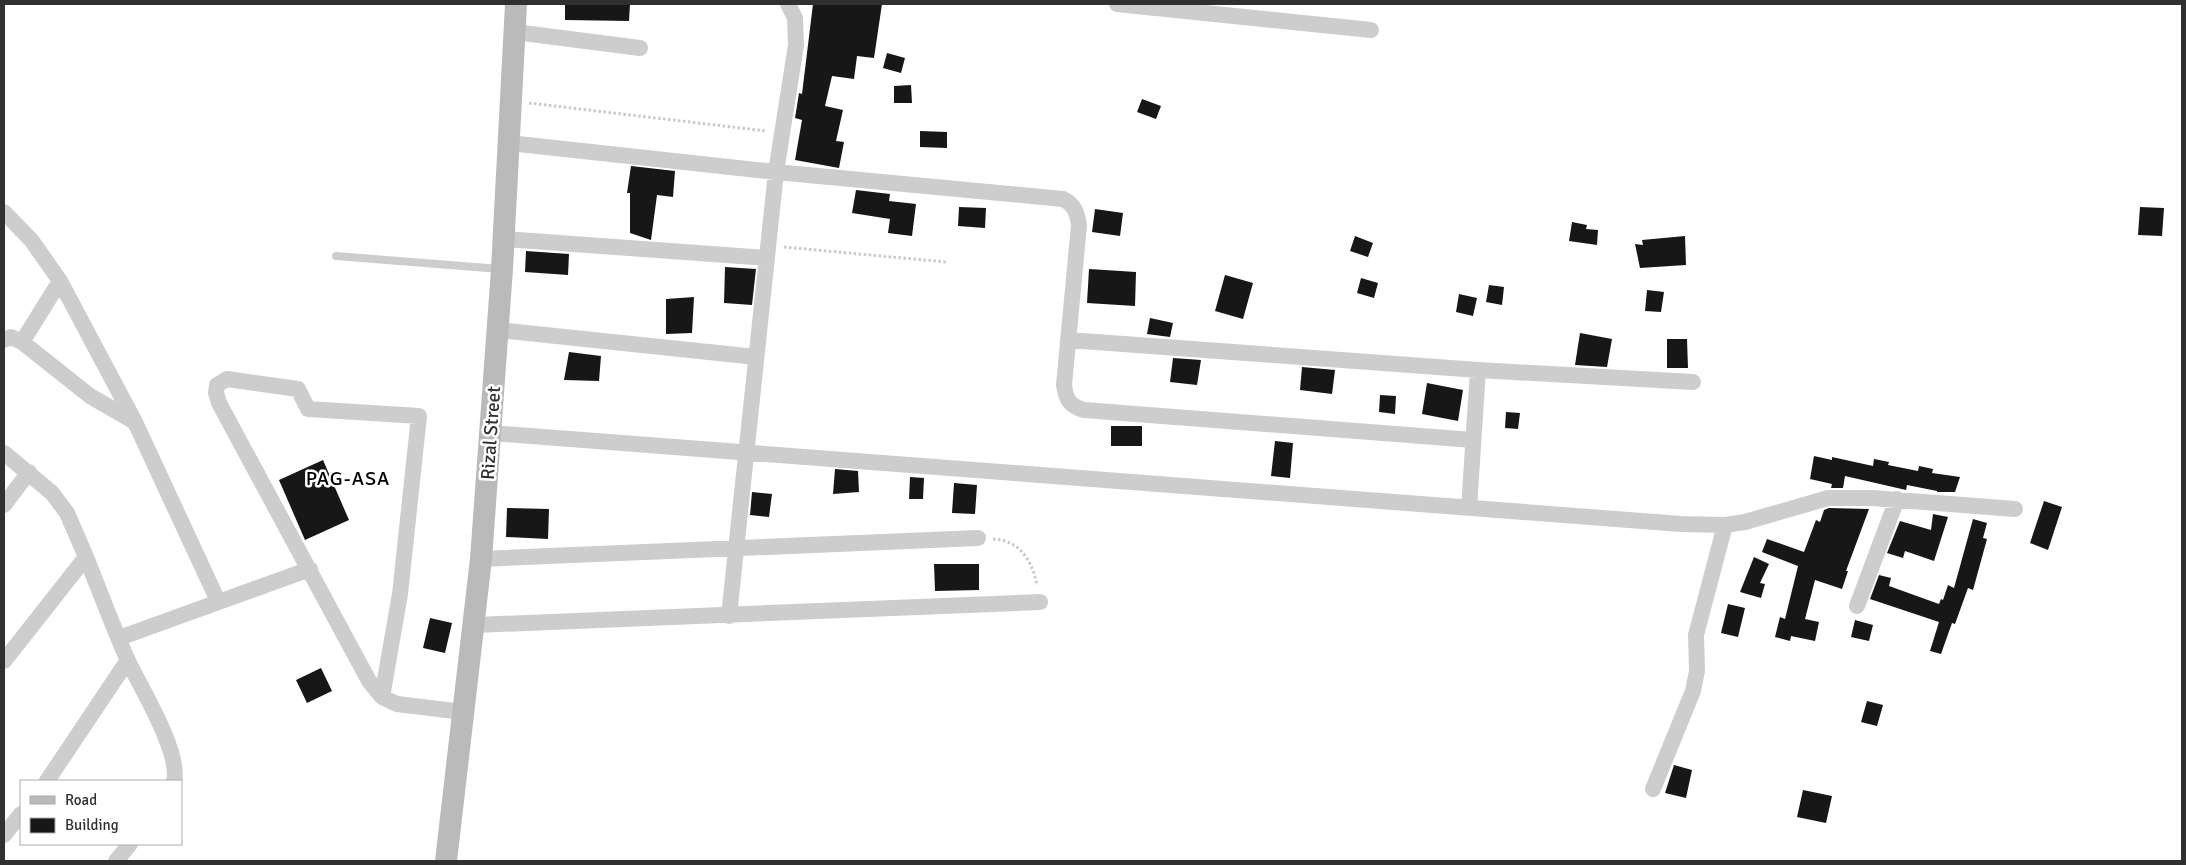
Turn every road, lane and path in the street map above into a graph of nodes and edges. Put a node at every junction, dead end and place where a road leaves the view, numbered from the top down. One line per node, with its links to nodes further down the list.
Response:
1 (516, 4): 5 (street, Rizal Street)
2 (788, 4): 8 (street)
3 (1117, 4): 4 (street)
4 (1371, 30)
5 (515, 32): 6 (street); 7 (street, Rizal Street)
6 (640, 48)
7 (511, 101): 8 (path); 9 (street, Rizal Street)
8 (781, 133): 10 (street)
9 (509, 143): 10 (street); 12 (street, Rizal Street)
10 (776, 172): 13 (street); 20 (street)
11 (4, 212): 17 (street)
12 (504, 239): 13 (street); 16 (street, Rizal Street)
13 (767, 252): 15 (path); 22 (street)
14 (336, 256): 16 (lane)
15 (946, 262)
16 (502, 269): 18 (street, Rizal Street)
17 (60, 281): 21 (street); 25 (street)
18 (498, 330): 22 (street); 26 (street, Rizal Street)
19 (4, 340): 21 (street)
20 (1069, 340): 23 (street); 27 (street)
21 (22, 342): 25 (street)
22 (756, 357): 28 (street)
23 (1478, 370): 24 (street); 27 (street)
24 (1693, 382)
25 (134, 422): 41 (street)
26 (491, 433): 28 (street); 39 (street, Rizal Street)
27 (1473, 440): 33 (street)
28 (746, 452): 33 (street); 37 (street)
29 (4, 453): 30 (street)
30 (29, 472): 32 (street); 38 (street)
31 (1897, 499): 34 (street); 35 (street); 43 (street)
32 (4, 505)
33 (1469, 508): 35 (street)
34 (2015, 508)
35 (1725, 525): 53 (street)
36 (978, 538): 37 (street); 42 (path)
37 (736, 549): 39 (street); 44 (street)
38 (86, 558): 46 (street); 48 (street)
39 (481, 560): 45 (street, Rizal Street)
40 (310, 569): 41 (street); 49 (street); 49 (street)
41 (218, 602): 46 (street)
42 (1040, 602): 44 (street)
43 (1857, 606)
44 (729, 616): 45 (street)
45 (475, 625): 50 (street, Rizal Street)
46 (119, 638): 47 (street)
47 (128, 660): 51 (street); 52 (street)
48 (4, 661)
49 (382, 696): 50 (street)
50 (463, 712): 58 (street, Rizal Street)
51 (48, 780)
52 (174, 780)
53 (1653, 789)
54 (20, 815): 55 (street)
55 (4, 835)
56 (129, 845): 57 (street)
57 (116, 861)
58 (446, 861)

